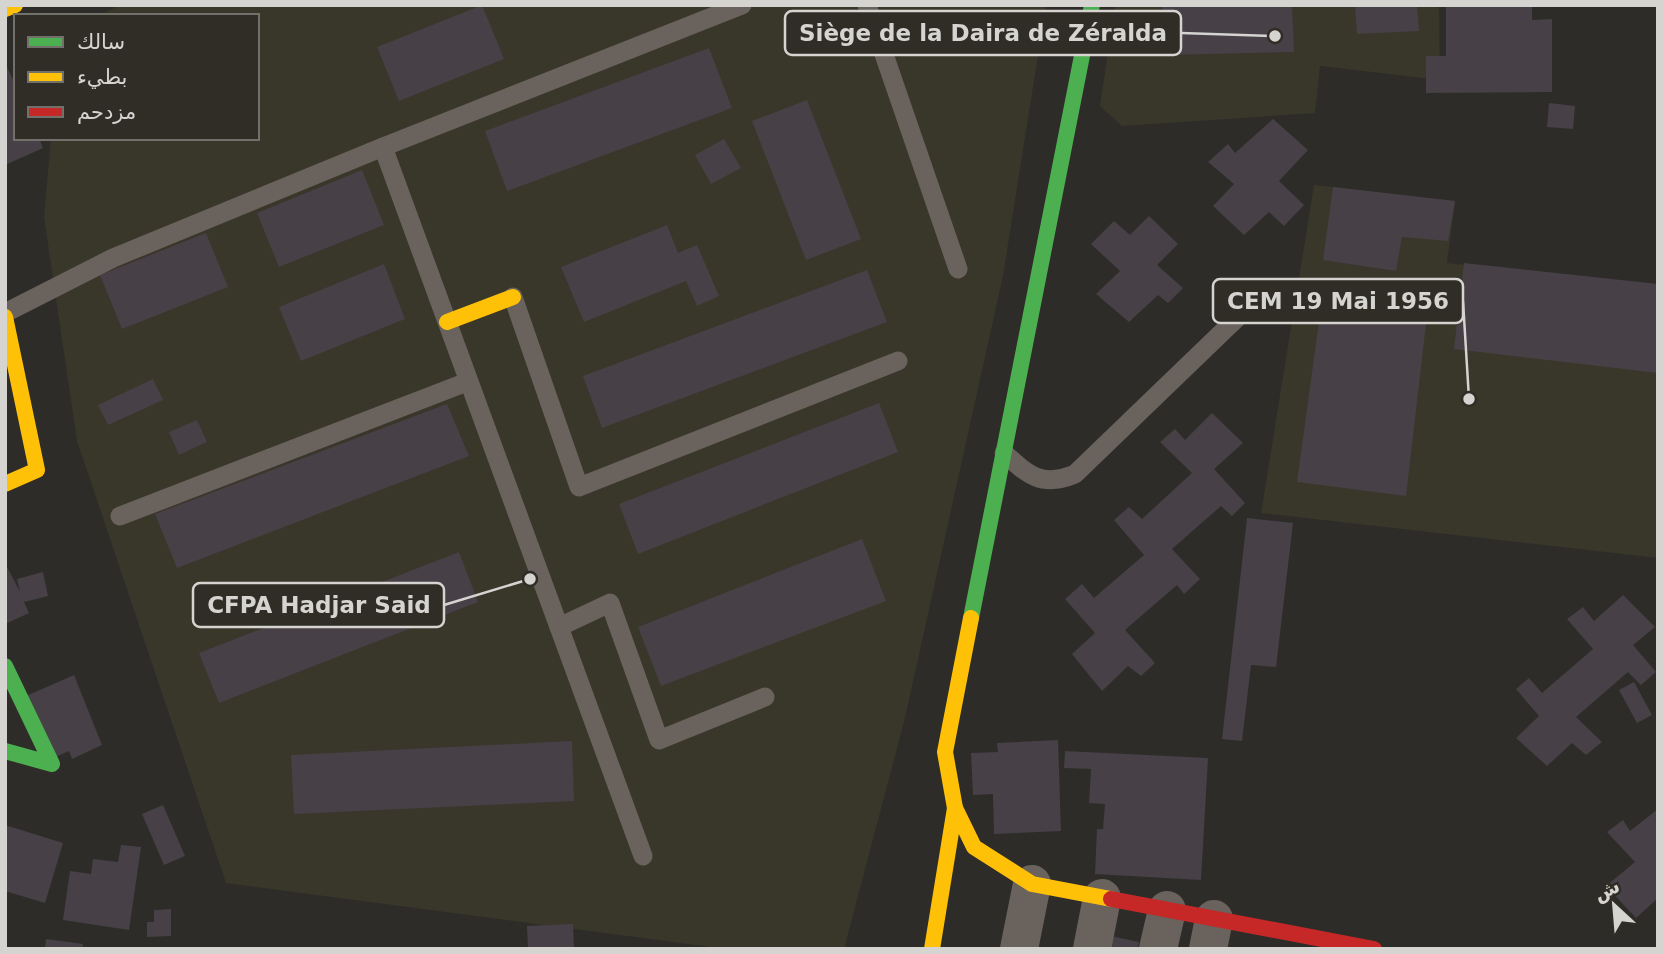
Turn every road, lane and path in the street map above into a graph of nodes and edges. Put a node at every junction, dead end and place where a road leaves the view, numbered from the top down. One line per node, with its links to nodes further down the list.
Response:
1 (15, 5): 5 (main road)
2 (742, 5): 6 (lane)
3 (867, 5): 7 (lane)
4 (1092, 5): 14 (main road)
5 (5, 9)
6 (383, 147): 9 (lane); 11 (lane)
7 (958, 269)
8 (513, 297): 11 (main road); 12 (lane)
9 (5, 315): 15 (main road)
10 (1239, 316): 14 (lane)
11 (447, 322): 13 (lane)
12 (898, 362)
13 (467, 382): 16 (lane); 17 (lane)
14 (1004, 453): 21 (main road)
15 (5, 484)
16 (120, 516)
17 (559, 627): 19 (lane); 22 (lane)
18 (5, 666): 20 (main road)
19 (765, 697)
20 (5, 751)
21 (955, 808): 23 (main road); 29 (main road)
22 (643, 856)
23 (1032, 884): 24 (main road); 30 (street)
24 (1102, 898): 25 (main road); 31 (street)
25 (1167, 910): 26 (main road); 32 (street)
26 (1211, 934): 27 (main road)
27 (1276, 940): 28 (main road)
28 (1366, 948)
29 (932, 949)
30 (1018, 949)
31 (1092, 949)
32 (1158, 949)

